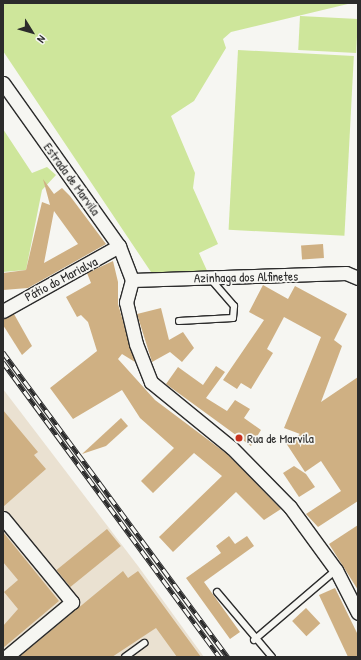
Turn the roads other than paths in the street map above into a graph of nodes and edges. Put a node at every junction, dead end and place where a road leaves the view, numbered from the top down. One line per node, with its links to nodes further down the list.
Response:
1 (3, 83): 2 (street, Estrada de Marvila)
2 (120, 246): 5 (street, Estrada de Marvila); 6 (street, Pátio do Marialva)
3 (210, 278): 4 (street, Azinhaga dos Alfinetes); 5 (street, Azinhaga dos Alfinetes); 7 (lane)
4 (358, 278)
5 (132, 280): 9 (street)
6 (3, 311)
7 (179, 321)
8 (3, 518): 14 (street)
9 (336, 570): 11 (street); 12 (lane)
10 (217, 592): 12 (lane)
11 (358, 613)
12 (254, 640): 16 (lane)
13 (144, 644): 15 (lane)
14 (6, 657)
15 (125, 657)
16 (272, 657)

